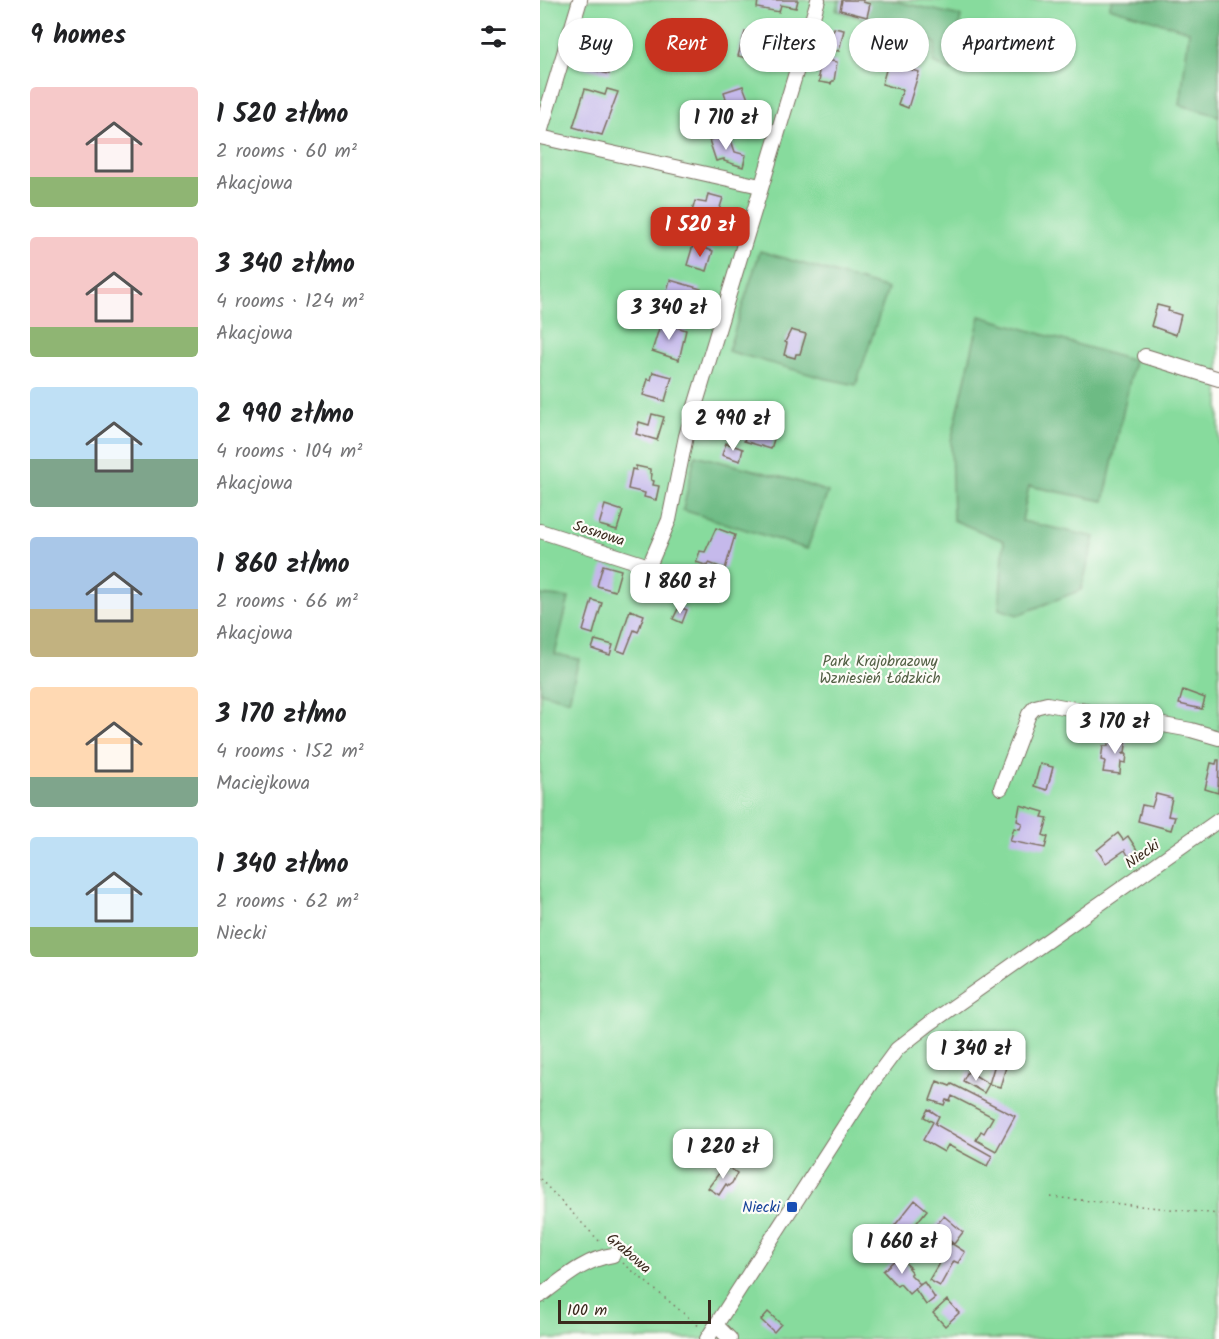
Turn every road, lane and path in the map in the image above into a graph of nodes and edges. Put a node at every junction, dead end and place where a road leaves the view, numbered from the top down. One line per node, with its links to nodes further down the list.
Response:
1 (580, 0): 3 (street)
2 (818, 0): 4 (street)
3 (540, 135): 4 (street)
4 (760, 186): 7 (street, Sosnowa)
5 (1146, 356): 6 (street)
6 (1219, 379)
7 (540, 531)
8 (1219, 738): 9 (street)
9 (1001, 788)
10 (1219, 820): 16 (street, Niecki)
11 (540, 1179): 14 (path, Grabowa)
12 (1052, 1197): 13 (path)
13 (1219, 1214)
14 (614, 1255): 15 (street); 16 (path, Grabowa)
15 (540, 1296)
16 (711, 1333): 17 (street)
17 (730, 1339)

